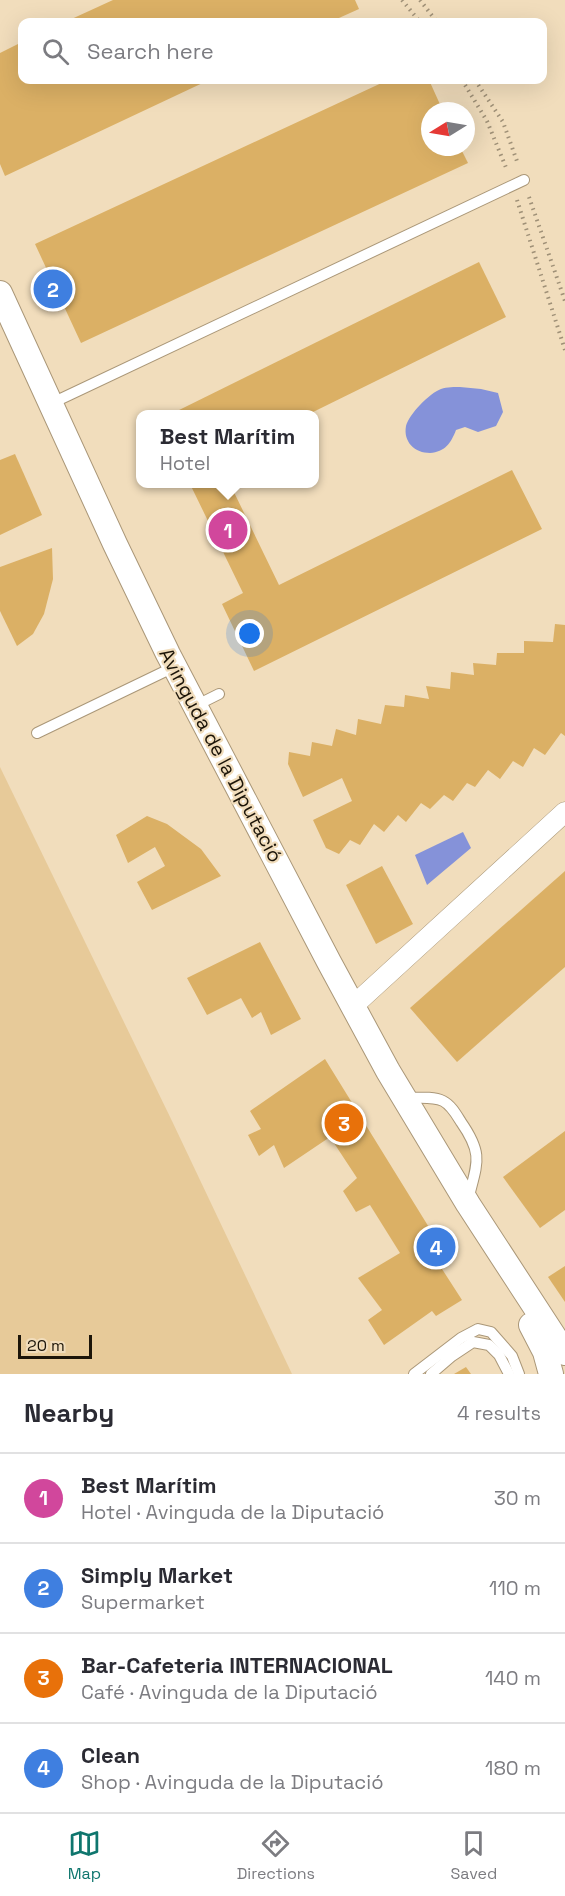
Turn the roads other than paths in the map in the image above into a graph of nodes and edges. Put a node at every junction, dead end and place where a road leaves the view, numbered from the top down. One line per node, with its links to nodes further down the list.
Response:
1 (524, 180): 3 (lane)
2 (0, 293): 3 (street, Avinguda de la Diputació)
3 (50, 404): 4 (street, Avinguda de la Diputació)
4 (174, 668): 6 (street, Avinguda de la Diputació); 7 (lane)
5 (219, 694): 6 (lane)
6 (195, 706): 9 (street, Avinguda de la Diputació)
7 (37, 733)
8 (565, 812): 9 (street)
9 (353, 1006): 10 (street, Avinguda de la Diputació)
10 (404, 1098): 11 (street, Avinguda de la Diputació); 11 (lane)
11 (468, 1204): 12 (street, Avinguda de la Diputació); 17 (street, Avinguda de la Diputació)
12 (565, 1353)
13 (414, 1374): 16 (lane)
14 (431, 1374): 15 (lane)
15 (509, 1374)
16 (519, 1374)
17 (551, 1374)

